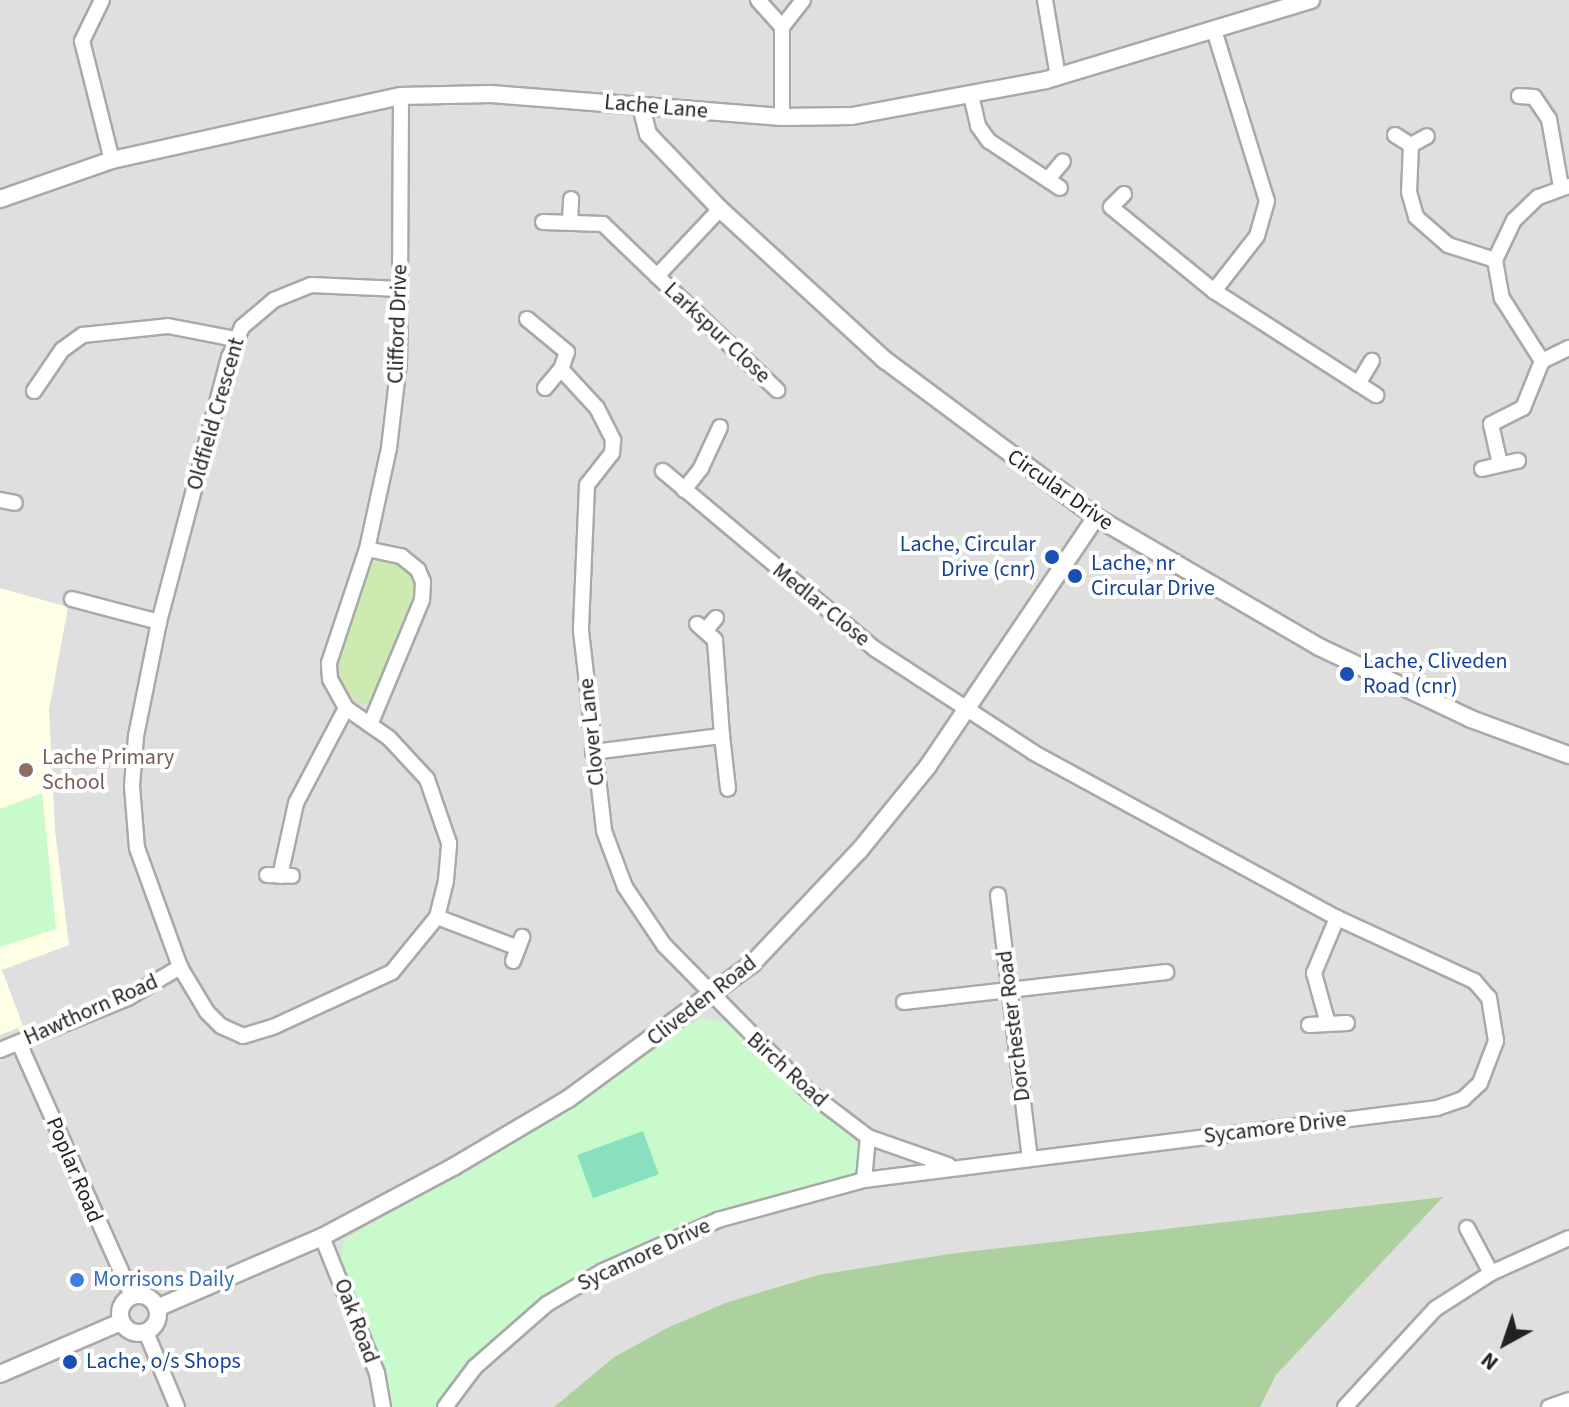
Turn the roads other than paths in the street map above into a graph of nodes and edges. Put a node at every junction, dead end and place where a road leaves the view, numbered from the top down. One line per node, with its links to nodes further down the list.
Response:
1 (102, 0): 18 (street)
2 (758, 0): 7 (street)
3 (803, 0): 7 (street)
4 (1045, 0): 9 (street)
5 (1311, 0): 6 (street, Lache Lane)
6 (1290, 2): 8 (street, Lache Lane)
7 (782, 27): 14 (street)
8 (1214, 30): 9 (street, Lache Lane); 30 (street)
9 (1058, 77): 11 (street, Lache Lane)
10 (1532, 93): 20 (street)
11 (971, 95): 14 (street, Lache Lane); 19 (street)
12 (401, 96): 13 (street, Lache Lane); 18 (street, Lache Lane); 29 (street, Clifford Drive)
13 (641, 106): 14 (street, Lache Lane); 24 (street, Circular Drive)
14 (782, 117)
15 (1395, 135): 17 (street)
16 (1427, 136): 17 (street)
17 (1411, 145): 27 (street)
18 (112, 160): 22 (street, Lache Lane)
19 (1063, 161)
20 (1565, 186): 27 (street)
21 (1124, 194): 30 (street)
22 (0, 199)
23 (571, 199): 25 (street)
24 (720, 209): 28 (street, Larkspur Close); 48 (street, Circular Drive)
25 (570, 221): 26 (street, Larkspur Close); 28 (street, Larkspur Close)
26 (543, 222)
27 (1495, 260): 35 (street)
28 (657, 276): 39 (street, Larkspur Close)
29 (400, 289): 32 (street, Oldfield Crescent); 49 (street, Clifford Drive)
30 (1214, 291): 37 (street)
31 (527, 319): 36 (street)
32 (235, 339): 40 (street); 52 (street, Oldfield Crescent)
33 (1569, 348): 35 (street)
34 (1372, 361): 37 (street)
35 (1542, 361): 44 (street)
36 (561, 369): 38 (street); 57 (street, Clover Lane)
37 (1358, 384): 41 (street)
38 (545, 388)
39 (777, 390)
40 (34, 391)
41 (1376, 395)
42 (720, 427): 47 (street)
43 (1518, 461): 44 (street)
44 (1500, 464): 45 (street)
45 (1482, 469)
46 (663, 471): 47 (street, Medlar Close)
47 (684, 490): 54 (street, Medlar Close)
48 (1096, 517): 54 (street, Cliveden Road); 58 (street, Circular Drive)
49 (367, 549): 53 (street, Clifford Drive); 55 (street)
50 (72, 599): 52 (street)
51 (716, 618): 56 (street)
52 (159, 622): 65 (street, Oldfield Crescent)
53 (346, 708): 55 (street); 60 (street)
54 (967, 708): 63 (street, Sycamore Drive); 68 (street, Cliveden Road)
55 (370, 725): 62 (street)
56 (722, 736): 57 (street); 59 (street)
57 (593, 752): 68 (street, Clover Lane)
58 (1569, 755)
59 (728, 789)
60 (280, 876)
61 (998, 895): 67 (street, Dorchester Road)
62 (437, 917): 64 (street); 65 (street, Oldfield Crescent)
63 (1337, 918): 71 (street); 76 (street, Sycamore Drive)
64 (518, 949)
65 (180, 967): 73 (street, Hawthorn Road)
66 (1166, 972): 67 (street)
67 (1011, 992): 69 (street); 76 (street, Dorchester Road)
68 (711, 997): 75 (street, Birch Road); 80 (street, Cliveden Road)
69 (904, 1002)
70 (1347, 1023): 71 (street)
71 (1328, 1024): 72 (street)
72 (1309, 1025)
73 (19, 1043): 74 (street, Hawthorn Road); 83 (street, Poplar Road)
74 (0, 1050)
75 (868, 1137): 77 (street, Birch Road); 78 (street)
76 (1030, 1158): 77 (street, Sycamore Drive)
77 (955, 1167): 78 (street, Sycamore Drive)
78 (864, 1180): 91 (street, Sycamore Drive)
79 (1467, 1228): 82 (street)
80 (322, 1237): 84 (street, Cliveden Road); 90 (street, Oak Road)
81 (1569, 1238): 82 (street)
82 (1491, 1273): 92 (street)
83 (132, 1296): 84 (street); 85 (street)
84 (157, 1308): 86 (street)
85 (121, 1322): 86 (street); 87 (street)
86 (146, 1332): 89 (street)
87 (0, 1374)
88 (1569, 1400): 93 (street)
89 (177, 1407)
90 (383, 1407)
91 (445, 1407)
92 (1345, 1407)
93 (1549, 1407)

